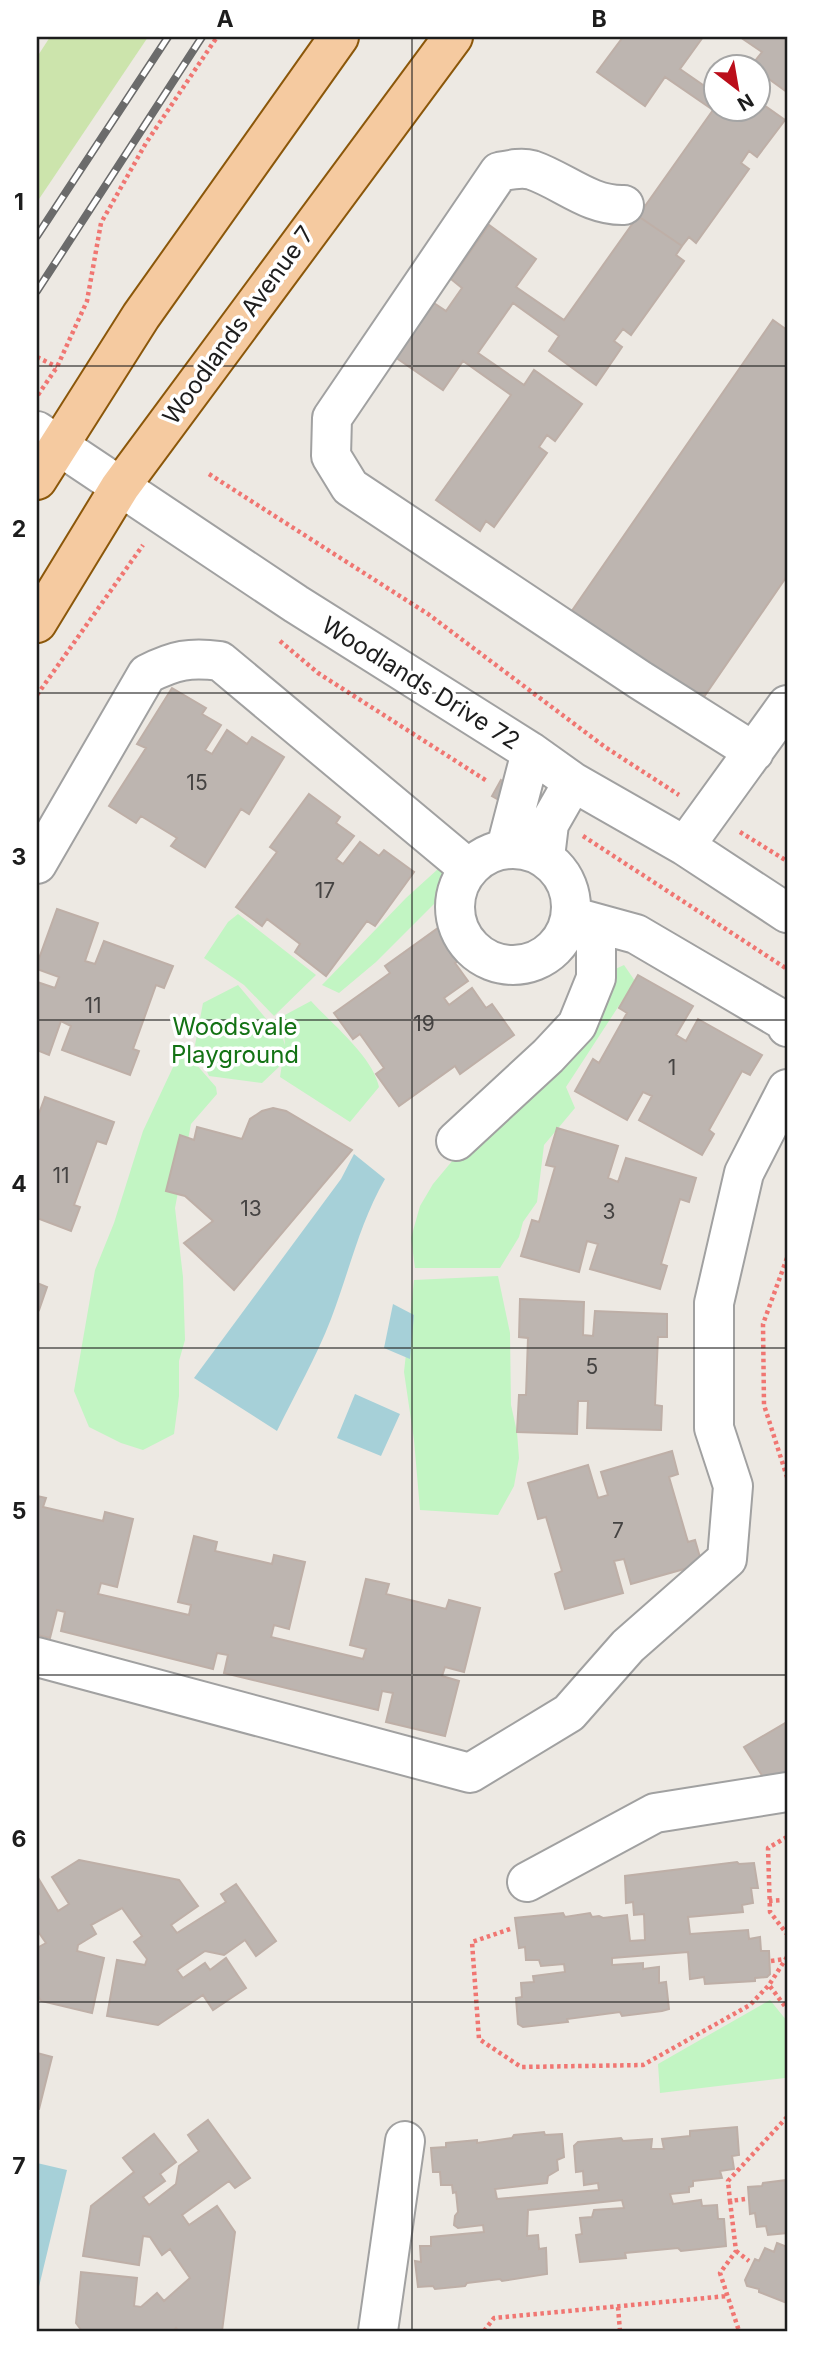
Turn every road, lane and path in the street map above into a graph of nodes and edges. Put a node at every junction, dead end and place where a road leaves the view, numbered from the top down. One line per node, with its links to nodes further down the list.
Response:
1 (217, 37): 6 (path)
2 (339, 37): 8 (main road)
3 (453, 37): 11 (main road, Woodlands Avenue 7)
4 (624, 205): 18 (street)
5 (37, 357): 6 (path)
6 (57, 367): 7 (path)
7 (37, 398)
8 (48, 438): 10 (main road); 11 (street, Woodlands Drive 72)
9 (209, 474): 21 (path)
10 (37, 480)
11 (120, 487): 13 (main road, Woodlands Avenue 7); 17 (street, Woodlands Drive 72)
12 (145, 542): 15 (path)
13 (37, 623)
14 (277, 638): 20 (path)
15 (37, 695)
16 (787, 705): 18 (street)
17 (531, 752): 19 (street, Woodlands Drive 72); 20 (street)
18 (754, 752): 21 (street)
19 (573, 782): 22 (street); 23 (street, Woodlands Drive 72)
20 (517, 800): 24 (street)
21 (708, 814): 23 (street); 26 (path)
22 (553, 818): 25 (street); 31 (path)
23 (685, 846): 29 (street, Woodlands Drive 72)
24 (506, 848): 25 (street); 28 (street)
25 (545, 857): 30 (street)
26 (787, 861)
27 (37, 864): 28 (street)
28 (468, 868): 30 (street)
29 (787, 913)
30 (584, 920): 32 (street); 34 (street)
31 (787, 969)
32 (787, 1027)
33 (787, 1089): 37 (street)
34 (456, 1141)
35 (787, 1258): 36 (path)
36 (787, 1476)
37 (37, 1657)
38 (787, 1792): 40 (street)
39 (787, 1837): 42 (path)
40 (527, 1882)
41 (783, 1900): 42 (path)
42 (769, 1901): 44 (path)
43 (510, 1929): 47 (path)
44 (787, 1934)
45 (787, 1958): 46 (path); 47 (path)
46 (771, 1961)
47 (769, 1986): 48 (path)
48 (787, 2008)
49 (787, 2117): 52 (path)
50 (405, 2141): 57 (street)
51 (745, 2199): 52 (path)
52 (730, 2201): 53 (path)
53 (736, 2251): 54 (path); 55 (path)
54 (748, 2261)
55 (727, 2296): 56 (path); 60 (path)
56 (618, 2307): 58 (path); 59 (path)
57 (378, 2331)
58 (484, 2331)
59 (620, 2331)
60 (739, 2331)

